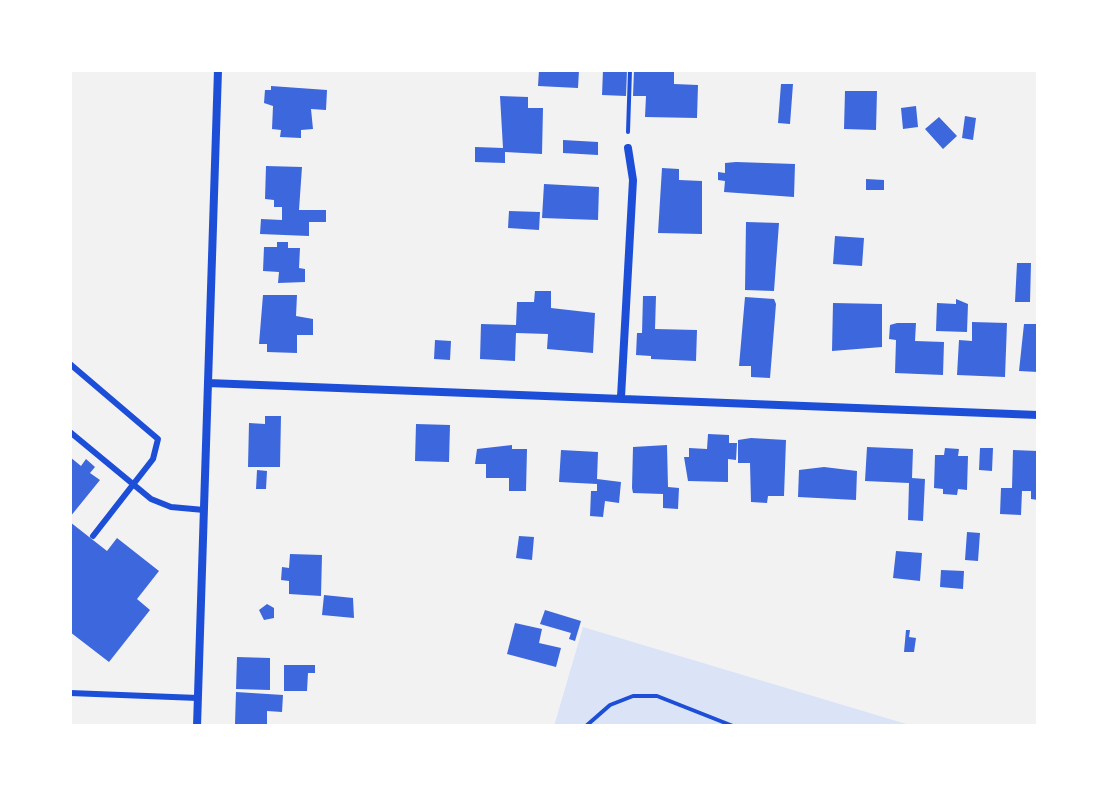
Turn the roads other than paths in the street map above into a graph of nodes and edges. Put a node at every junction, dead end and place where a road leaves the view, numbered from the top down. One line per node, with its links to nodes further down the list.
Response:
1 (218, 70): 4 (street)
2 (628, 148): 5 (street)
3 (70, 364): 8 (lane)
4 (208, 383): 5 (street); 9 (street)
5 (621, 397): 6 (street)
6 (1038, 415)
7 (70, 432): 8 (lane)
8 (134, 484): 9 (lane); 10 (lane)
9 (204, 510): 12 (street)
10 (93, 536)
11 (70, 693): 12 (lane)
12 (198, 698): 13 (street)
13 (197, 726)

